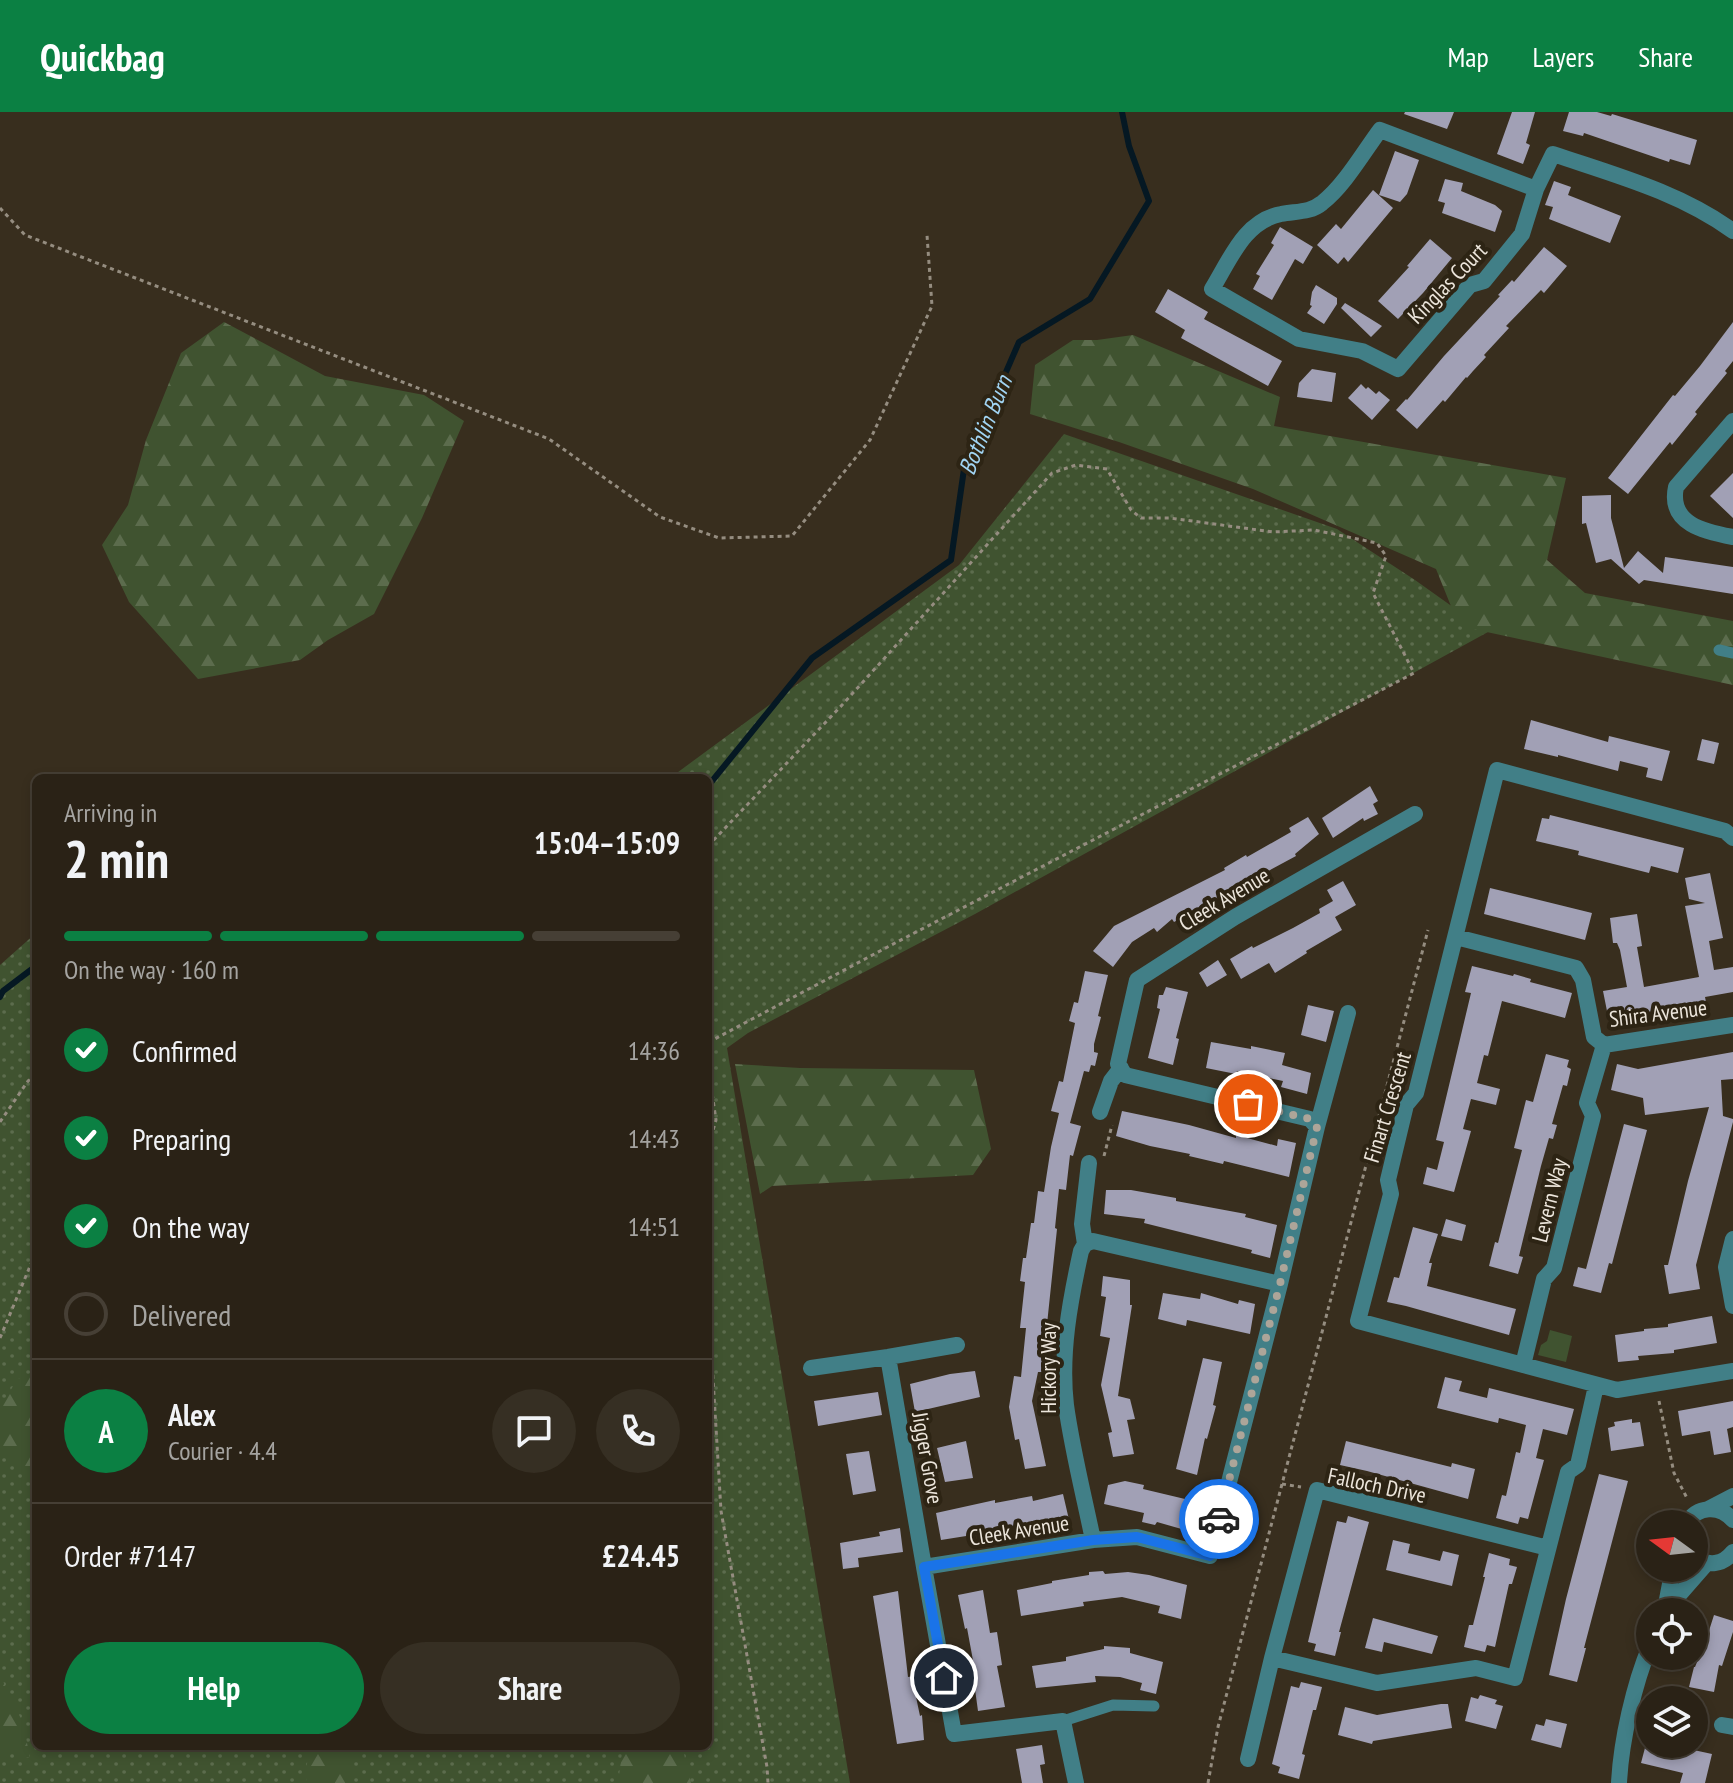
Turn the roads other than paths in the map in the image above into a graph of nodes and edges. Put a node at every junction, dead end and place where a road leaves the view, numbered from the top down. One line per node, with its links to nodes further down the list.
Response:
1 (1536, 189): 1 (street, Kinglas Court); 2 (street, Kinglas Court)
2 (1733, 231)
3 (1733, 421): 4 (street)
4 (1733, 537)
5 (1719, 650): 6 (lane)
6 (1733, 653)
7 (1415, 814): 13 (street, Cleek Avenue)
8 (1733, 838): 9 (street, Finart Crescent)
9 (1456, 937): 12 (street, Shira Avenue); 23 (street, Finart Crescent)
10 (1348, 1013): 15 (street, Cleek Avenue)
11 (1733, 1025): 12 (street, Shira Avenue)
12 (1604, 1045): 23 (street, Levern Way)
13 (1121, 1068): 14 (street, Cleek Avenue); 15 (street)
14 (1100, 1112)
15 (1317, 1127): 19 (street, Cleek Avenue)
16 (1089, 1163): 18 (street, Hickory Way)
17 (1733, 1239): 20 (street)
18 (1085, 1244): 19 (street); 31 (street, Hickory Way)
19 (1280, 1284): 31 (street, Cleek Avenue)
20 (1733, 1306)
21 (957, 1345): 22 (street)
22 (888, 1357): 24 (street); 35 (street, Jigger Grove)
23 (1523, 1365): 26 (street, Finart Crescent)
24 (811, 1368)
25 (1733, 1371): 26 (street, Finart Crescent)
26 (1596, 1386): 32 (street)
27 (1733, 1496): 28 (street)
28 (1707, 1510)
29 (1708, 1511): 30 (street)
30 (1733, 1520)
31 (1093, 1540): 35 (street, Cleek Avenue)
32 (1548, 1548): 36 (street); 36 (street, Falloch Drive)
33 (1732, 1556): 34 (street)
34 (1708, 1562)
35 (924, 1567): 39 (street)
36 (1272, 1658): 40 (street, Falloch Drive)
37 (1642, 1670): 42 (street)
38 (1154, 1706): 39 (lane)
39 (1063, 1721): 41 (street)
40 (1248, 1759)
41 (1076, 1783)
42 (1619, 1783)

